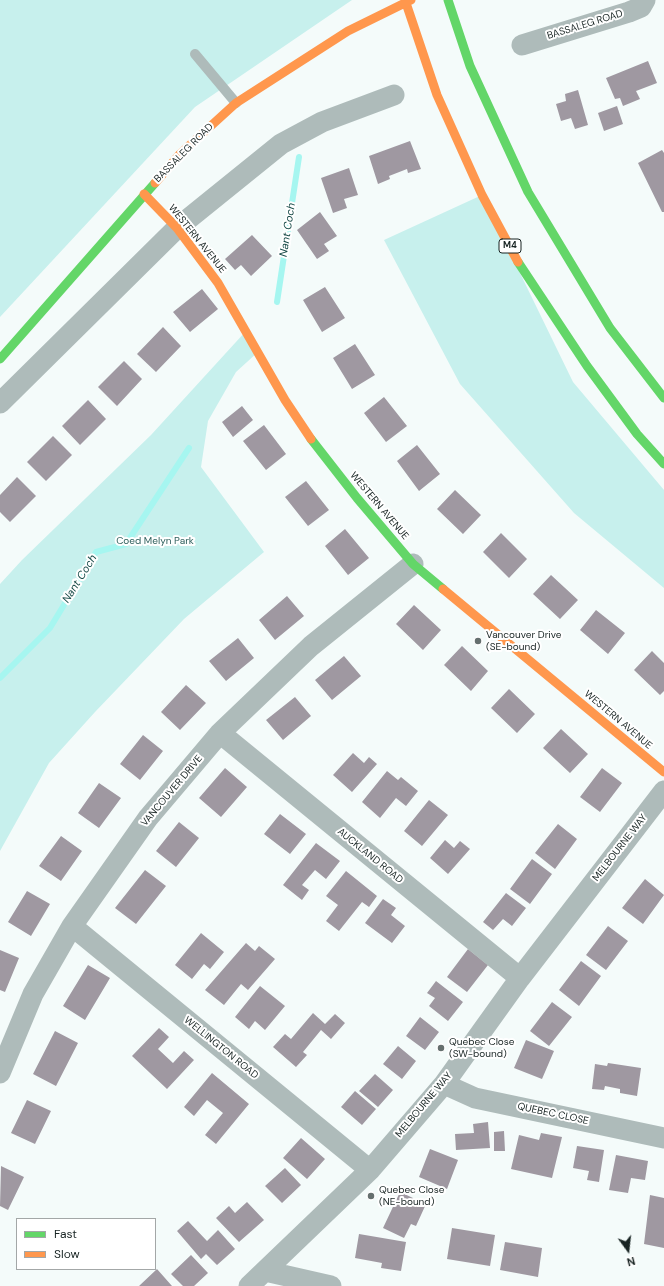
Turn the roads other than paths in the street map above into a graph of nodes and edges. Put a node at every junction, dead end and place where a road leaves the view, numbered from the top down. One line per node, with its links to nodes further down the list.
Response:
1 (405, 0): 14 (main road, M4)
2 (411, 0): 8 (main road, BASSALEG ROAD)
3 (448, 0): 12 (main road)
4 (645, 0): 5 (street, BASSALEG ROAD)
5 (522, 45)
6 (195, 54): 8 (lane)
7 (394, 95): 10 (street)
8 (236, 103): 9 (main road, BASSALEG ROAD)
9 (144, 194): 10 (main road, WESTERN AVENUE); 11 (main road, BASSALEG ROAD)
10 (177, 228): 13 (street); 15 (main road, WESTERN AVENUE)
11 (0, 359)
12 (664, 398)
13 (0, 403)
14 (664, 464)
15 (413, 564): 16 (street, VANCOUVER DRIVE); 17 (main road, WESTERN AVENUE)
16 (220, 733): 19 (street, VANCOUVER DRIVE); 20 (street, AUCKLAND ROAD)
17 (664, 772)
18 (664, 791): 20 (street, MELBOURNE WAY)
19 (72, 926): 21 (street, VANCOUVER DRIVE); 24 (street, WELLINGTON ROAD)
20 (520, 978): 22 (street, MELBOURNE WAY)
21 (0, 1073)
22 (444, 1084): 23 (street, QUEBEC CLOSE); 24 (street, MELBOURNE WAY)
23 (664, 1138)
24 (370, 1170): 25 (street, MELBOURNE WAY)
25 (264, 1271): 26 (street, MELBOURNE WAY); 27 (street)
26 (249, 1286)
27 (331, 1286)

